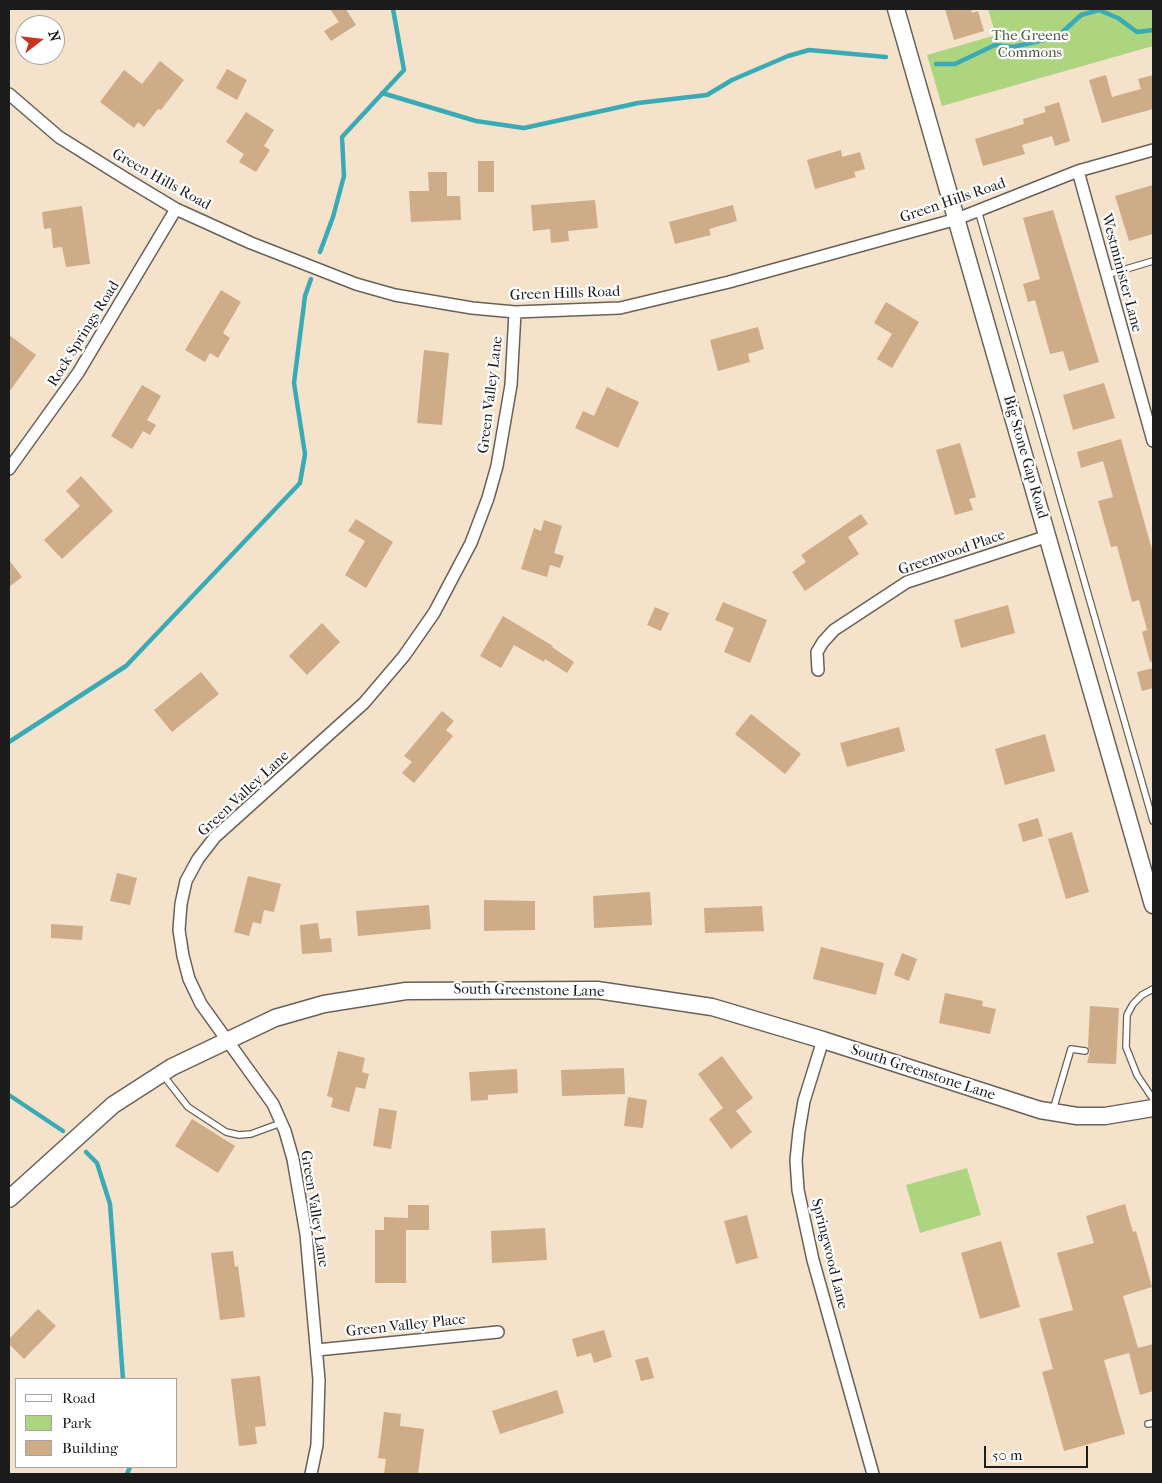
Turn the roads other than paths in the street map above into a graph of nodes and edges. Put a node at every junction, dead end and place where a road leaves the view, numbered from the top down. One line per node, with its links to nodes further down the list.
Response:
1 (896, 9): 7 (street, Big Stone Gap Road)
2 (9, 94): 5 (street, Green Hills Road)
3 (1153, 150): 4 (street, Green Hills Road)
4 (1078, 171): 6 (street, Green Hills Road); 9 (street, Westminister Lane)
5 (176, 209): 10 (street, Green Hills Road); 12 (street, Rock Springs Road)
6 (978, 210): 7 (street, Green Hills Road); 15 (lane)
7 (956, 219): 10 (street, Green Hills Road); 13 (street, Big Stone Gap Road)
8 (1153, 261): 9 (lane)
9 (1106, 275): 11 (street, Westminister Lane)
10 (515, 312): 18 (street, Green Valley Lane)
11 (1153, 441)
12 (9, 469)
13 (1048, 536): 14 (street, Greenwood Place); 16 (street, Big Stone Gap Road)
14 (818, 670)
15 (1153, 821)
16 (1153, 905)
17 (1153, 989): 22 (lane)
18 (225, 1040): 19 (street, South Greenstone Lane); 21 (street, South Greenstone Lane); 25 (street, Green Valley Lane)
19 (824, 1040): 24 (street, South Greenstone Lane); 30 (street, Springwood Lane)
20 (1085, 1051): 24 (lane)
21 (161, 1073): 25 (lane); 26 (street, South Greenstone Lane)
22 (1153, 1099)
23 (1153, 1108): 24 (street, South Greenstone Lane)
24 (1052, 1112)
25 (281, 1123): 28 (street, Green Valley Lane)
26 (9, 1199)
27 (498, 1332): 28 (street, Green Valley Place)
28 (317, 1350): 29 (street, Green Valley Lane)
29 (311, 1474)
30 (874, 1474)

